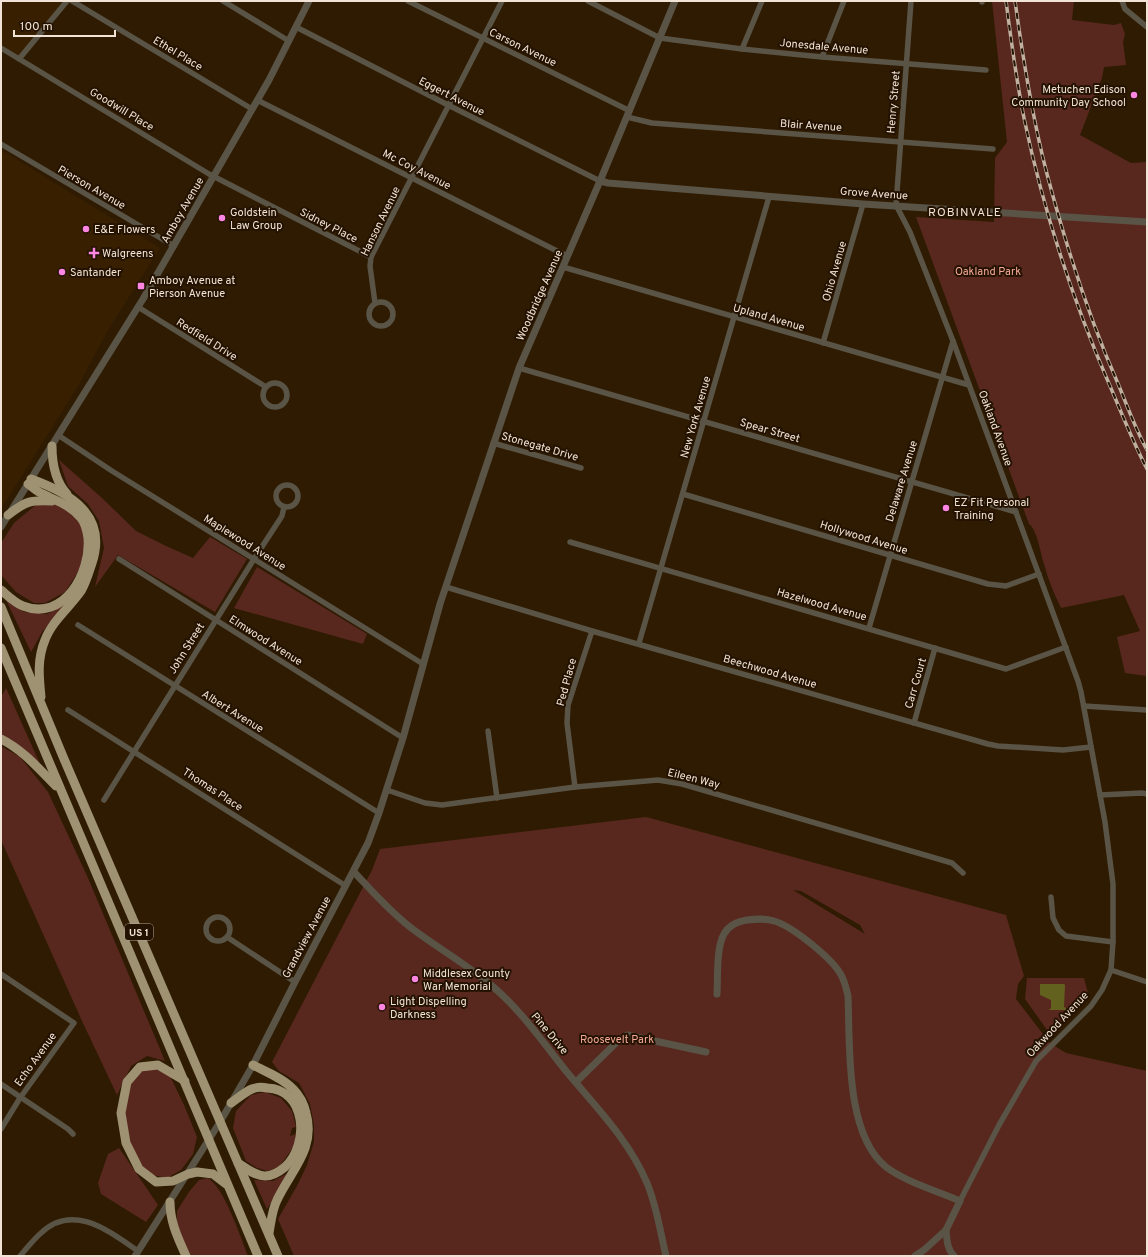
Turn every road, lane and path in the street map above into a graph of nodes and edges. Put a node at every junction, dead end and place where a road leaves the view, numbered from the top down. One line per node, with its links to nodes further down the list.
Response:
1 (67, 1): 21 (street)
2 (72, 1): 26 (street, Ethel Place)
3 (223, 1): 17 (street)
4 (310, 1): 13 (street, Amboy Avenue)
5 (408, 1): 15 (street, Carson Avenue)
6 (502, 1): 15 (street, Hanson Avenue)
7 (588, 1): 16 (street, Jonesdale Avenue)
8 (675, 1): 16 (street, Woodbridge Avenue)
9 (762, 1): 19 (street)
10 (844, 1): 20 (street)
11 (912, 1): 22 (street, Henry Street)
12 (1122, 1): 14 (street)
13 (296, 27): 17 (street, Amboy Avenue); 25 (street, Eggert Avenue)
14 (1147, 27)
15 (482, 38): 25 (street, Hanson Avenue); 27 (street, Carson Avenue)
16 (660, 38): 19 (street, Jonesdale Avenue); 27 (street, Woodbridge Avenue)
17 (289, 41): 24 (street, Amboy Avenue)
18 (1, 48): 21 (street, Goodwill Place)
19 (742, 49): 20 (street, Jonesdale Avenue)
20 (822, 57): 22 (street, Jonesdale Avenue)
21 (19, 59): 31 (street, Goodwill Place)
22 (907, 64): 23 (street, Jonesdale Avenue); 28 (street, Henry Street)
23 (986, 70)
24 (257, 100): 26 (street, Amboy Avenue); 32 (street, Mc Coy Avenue)
25 (448, 105): 32 (street, Hanson Avenue); 33 (street, Eggert Avenue)
26 (252, 109): 31 (street, Amboy Avenue)
27 (628, 114): 28 (street, Blair Avenue); 33 (street, Woodbridge Avenue)
28 (900, 141): 30 (street, Blair Avenue); 36 (street, Henry Street)
29 (1, 144): 38 (street, Pierson Avenue)
30 (993, 149)
31 (214, 176): 38 (street, Amboy Avenue); 40 (street, Sidney Place)
32 (412, 178): 39 (street, Mc Coy Avenue); 40 (street, Hanson Avenue)
33 (600, 181): 34 (street, Grove Avenue); 39 (street, Woodbridge Avenue)
34 (769, 197): 35 (street, Grove Avenue); 44 (street, New York Avenue)
35 (864, 204): 36 (street, Grove Avenue); 46 (street, Ohio Avenue)
36 (896, 205): 37 (street, Grove Avenue); 45 (street, Oakland Avenue)
37 (1147, 222)
38 (174, 246): 43 (street, Amboy Avenue)
39 (567, 256): 41 (street, Woodbridge Avenue)
40 (371, 257): 42 (street, Hanson Avenue)
41 (563, 267): 44 (street, Upland Avenue); 47 (street, Woodbridge Avenue)
42 (375, 303): 42 (street, Hanson Avenue)
43 (138, 307): 50 (street, Redfield Drive); 52 (street, Amboy Avenue)
44 (734, 317): 46 (street, Upland Avenue); 51 (street, New York Avenue)
45 (953, 341): 48 (street, Delaware Avenue); 49 (street, Oakland Avenue)
46 (823, 343): 48 (street, Upland Avenue)
47 (519, 368): 51 (street, Spear Street); 53 (street, Woodbridge Avenue)
48 (942, 377): 49 (street, Upland Avenue); 57 (street, Delaware Avenue)
49 (969, 385): 62 (street, Oakland Avenue)
50 (266, 387): 50 (street)
51 (704, 422): 57 (street, Spear Street); 58 (street, New York Avenue)
52 (58, 435): 54 (street, Amboy Avenue); 68 (street, Maplewood Avenue)
53 (493, 443): 55 (street, Stonegate Drive); 71 (street, Woodbridge Avenue)
54 (52, 446): 56 (street, Amboy Avenue); 60 (highway)
55 (581, 468)
56 (29, 481): 59 (highway); 60 (highway); 63 (street, Amboy Avenue)
57 (911, 481): 62 (street, Spear Street); 66 (street, Delaware Avenue)
58 (683, 494): 66 (street, Hollywood Avenue); 69 (street, New York Avenue)
59 (57, 500): 63 (highway); 72 (highway)
60 (72, 500): 87 (highway)
61 (284, 507): 61 (street); 68 (street, John Street)
62 (1016, 512): 70 (street, Oakland Avenue)
63 (8, 515): 64 (street, Amboy Avenue)
64 (1, 527)
65 (570, 542): 69 (street, Hazelwood Avenue)
66 (889, 555): 70 (street, Hollywood Avenue); 77 (street, Delaware Avenue)
67 (119, 559): 75 (street, Elmwood Avenue)
68 (254, 559): 75 (street, John Street); 84 (street, Maplewood Avenue)
69 (662, 569): 77 (street, Hazelwood Avenue); 79 (street, New York Avenue)
70 (1039, 574): 80 (street, Oakland Avenue)
71 (446, 587): 73 (street, Woodbridge Avenue); 78 (street, Beechwood Avenue)
72 (1, 590)
73 (440, 604): 84 (street, Grandview Avenue)
74 (1, 607): 87 (highway, US 1)
75 (216, 620): 85 (street, John Street); 92 (street, Elmwood Avenue)
76 (78, 625): 85 (street, Albert Avenue)
77 (868, 628): 81 (street, Hazelwood Avenue)
78 (592, 631): 79 (street, Beechwood Avenue); 96 (street, Ped Place)
79 (639, 643): 90 (street, Beechwood Avenue)
80 (1066, 647): 81 (street, Hazelwood Avenue); 83 (street, Oakland Avenue)
81 (935, 648): 90 (street, Carr Court)
82 (1, 651): 97 (highway, US 1)
83 (1071, 659): 86 (street, Oakwood Avenue)
84 (423, 664): 92 (street, Grandview Avenue)
85 (175, 686): 95 (street, John Street); 103 (street, Albert Avenue)
86 (1084, 706): 89 (street); 94 (street, Oakwood Avenue)
87 (43, 708): 122 (highway, US 1)
88 (68, 710): 95 (street, Thomas Place)
89 (1147, 710)
90 (914, 723): 94 (street, Beechwood Avenue)
91 (488, 731): 101 (street)
92 (403, 738): 98 (street, Grandview Avenue)
93 (1, 739): 97 (highway)
94 (1091, 747): 100 (street, Oakwood Avenue)
95 (134, 751): 102 (street, John Street); 106 (street, Thomas Place)
96 (575, 787): 101 (street, Eileen Way); 105 (street, Eileen Way)
97 (60, 790): 117 (highway, US 1)
98 (387, 790): 101 (street, Eileen Way); 103 (street, Grandview Avenue)
99 (1147, 794): 100 (street)
100 (1100, 795): 109 (street, Oakwood Avenue)
101 (497, 798)
102 (104, 800)
103 (379, 814): 104 (street, Grandview Avenue)
104 (354, 872): 106 (street, Grandview Avenue); 118 (street, Pine Drive)
105 (963, 873)
106 (346, 886): 112 (street, Grandview Avenue)
107 (1051, 897): 109 (street)
108 (227, 937): 108 (street); 112 (street)
109 (1113, 942): 110 (street, Oakwood Avenue)
110 (1111, 970): 113 (street); 129 (street, Oakwood Avenue)
111 (1, 974): 120 (street, Echo Avenue)
112 (295, 982): 116 (street, Grandview Avenue)
113 (1147, 982)
114 (717, 994): 129 (street)
115 (706, 1052): 118 (street)
116 (253, 1065): 121 (street, Grandview Avenue); 132 (highway)
117 (185, 1081): 125 (highway, US 1); 127 (highway)
118 (576, 1082): 138 (street, Pine Drive)
119 (1, 1084): 120 (street)
120 (20, 1098): 123 (street, Echo Avenue); 124 (street)
121 (231, 1103): 122 (street, Grandview Avenue); 126 (highway)
122 (220, 1122): 125 (street, Grandview Avenue); 126 (highway, US 1)
123 (1, 1129)
124 (73, 1134)
125 (209, 1139): 127 (street, Grandview Avenue); 128 (highway, US 1)
126 (238, 1163): 132 (highway, US 1)
127 (188, 1174): 128 (highway); 130 (street, Grandview Avenue)
128 (227, 1184): 136 (highway, US 1)
129 (960, 1201): 131 (street, Oakwood Avenue)
130 (170, 1202): 133 (street, Grandview Avenue); 135 (highway)
131 (946, 1230): 139 (street, Oakwood Avenue); 140 (street)
132 (269, 1233): 137 (highway, US 1)
133 (136, 1254): 134 (street)
134 (20, 1256)
135 (186, 1256)
136 (258, 1256)
137 (278, 1256)
138 (665, 1256)
139 (915, 1256)
140 (954, 1256)

